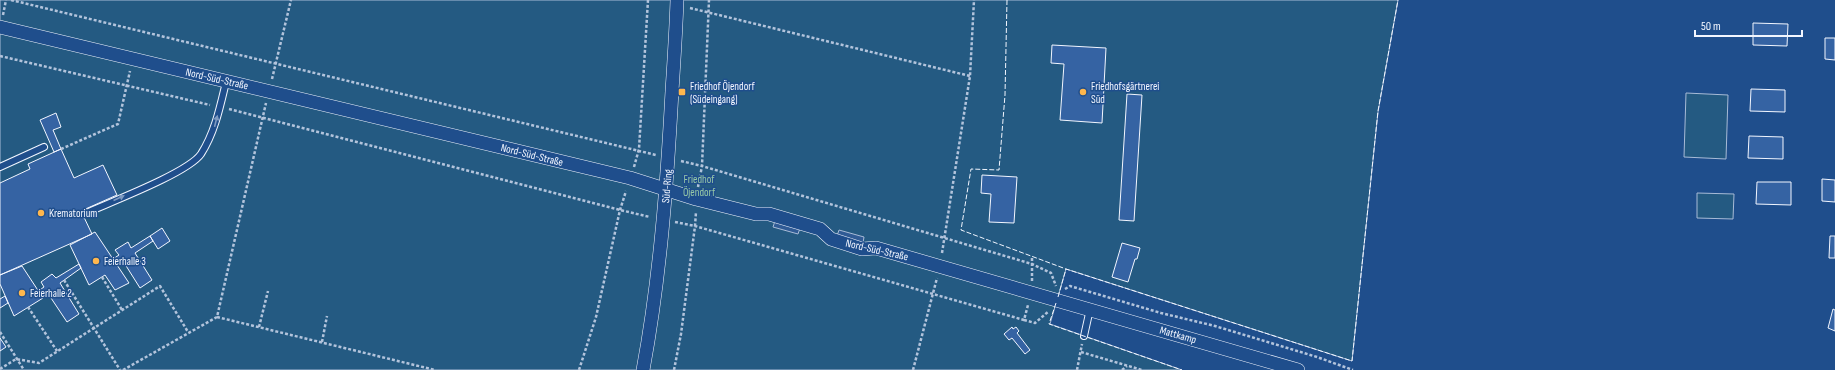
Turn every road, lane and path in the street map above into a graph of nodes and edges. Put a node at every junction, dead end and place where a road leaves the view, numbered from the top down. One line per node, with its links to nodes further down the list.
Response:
1 (11, 0): 10 (path)
2 (291, 0): 10 (path)
3 (709, 0): 6 (path)
4 (974, 0): 11 (path)
5 (677, 2): 6 (path); 19 (street, Süd-Ring)
6 (708, 13): 11 (path); 20 (path)
7 (0, 28): 9 (street, Nord-Süd-Straße)
8 (0, 56): 13 (path)
9 (133, 59): 12 (street, Nord-Süd-Straße); 13 (path)
10 (276, 62): 14 (path); 19 (path)
11 (970, 76): 27 (path)
12 (226, 82): 14 (street, Nord-Süd-Straße); 15 (lane)
13 (127, 85): 15 (path); 18 (path)
14 (269, 91): 16 (path); 22 (street, Nord-Süd-Straße)
15 (220, 107): 16 (path); 24 (lane, one-way to 15)
16 (262, 117): 25 (path); 41 (path)
17 (44, 147): 21 (lane)
18 (61, 149)
19 (669, 158): 20 (path); 22 (street, Süd-Ring)
20 (702, 166): 23 (path); 27 (path)
21 (0, 167)
22 (666, 188): 23 (street, Nord-Süd-Straße); 25 (street, Süd-Ring)
23 (696, 199): 26 (path); 30 (street, Nord-Süd-Straße)
24 (84, 214)
25 (664, 219): 26 (path); 56 (street, Süd-Ring)
26 (695, 226): 35 (path); 57 (path)
27 (945, 239): 29 (path); 30 (path)
28 (1032, 257): 29 (path)
29 (1032, 264): 34 (path)
30 (940, 266): 34 (street, Nord-Süd-Straße); 35 (path)
31 (102, 277): 39 (path)
32 (64, 280): 42 (path)
33 (268, 291): 43 (path)
34 (1032, 292): 35 (path); 36 (street, Nord-Süd-Straße)
35 (932, 294): 58 (path)
36 (1057, 294): 38 (street, Mattkamp); 63 (path)
37 (28, 307): 48 (path)
38 (1090, 309): 46 (lane); 62 (street, Mattkamp)
39 (122, 310): 42 (path); 45 (path)
40 (327, 316): 47 (path)
41 (217, 317): 43 (path); 45 (path)
42 (93, 327): 48 (path); 53 (path)
43 (259, 327): 47 (path)
44 (0, 332): 49 (path)
45 (188, 332): 54 (path)
46 (1084, 336)
47 (322, 342): 55 (path)
48 (57, 351): 49 (path)
49 (16, 359): 51 (path); 52 (path)
50 (1127, 366): 59 (path); 60 (path); 61 (path)
51 (0, 369)
52 (24, 370)
53 (120, 370)
54 (123, 370)
55 (435, 370)
56 (643, 370)
57 (674, 370)
58 (913, 370)
59 (1077, 370)
60 (1122, 370)
61 (1142, 370)
62 (1298, 370)
63 (1353, 370)

